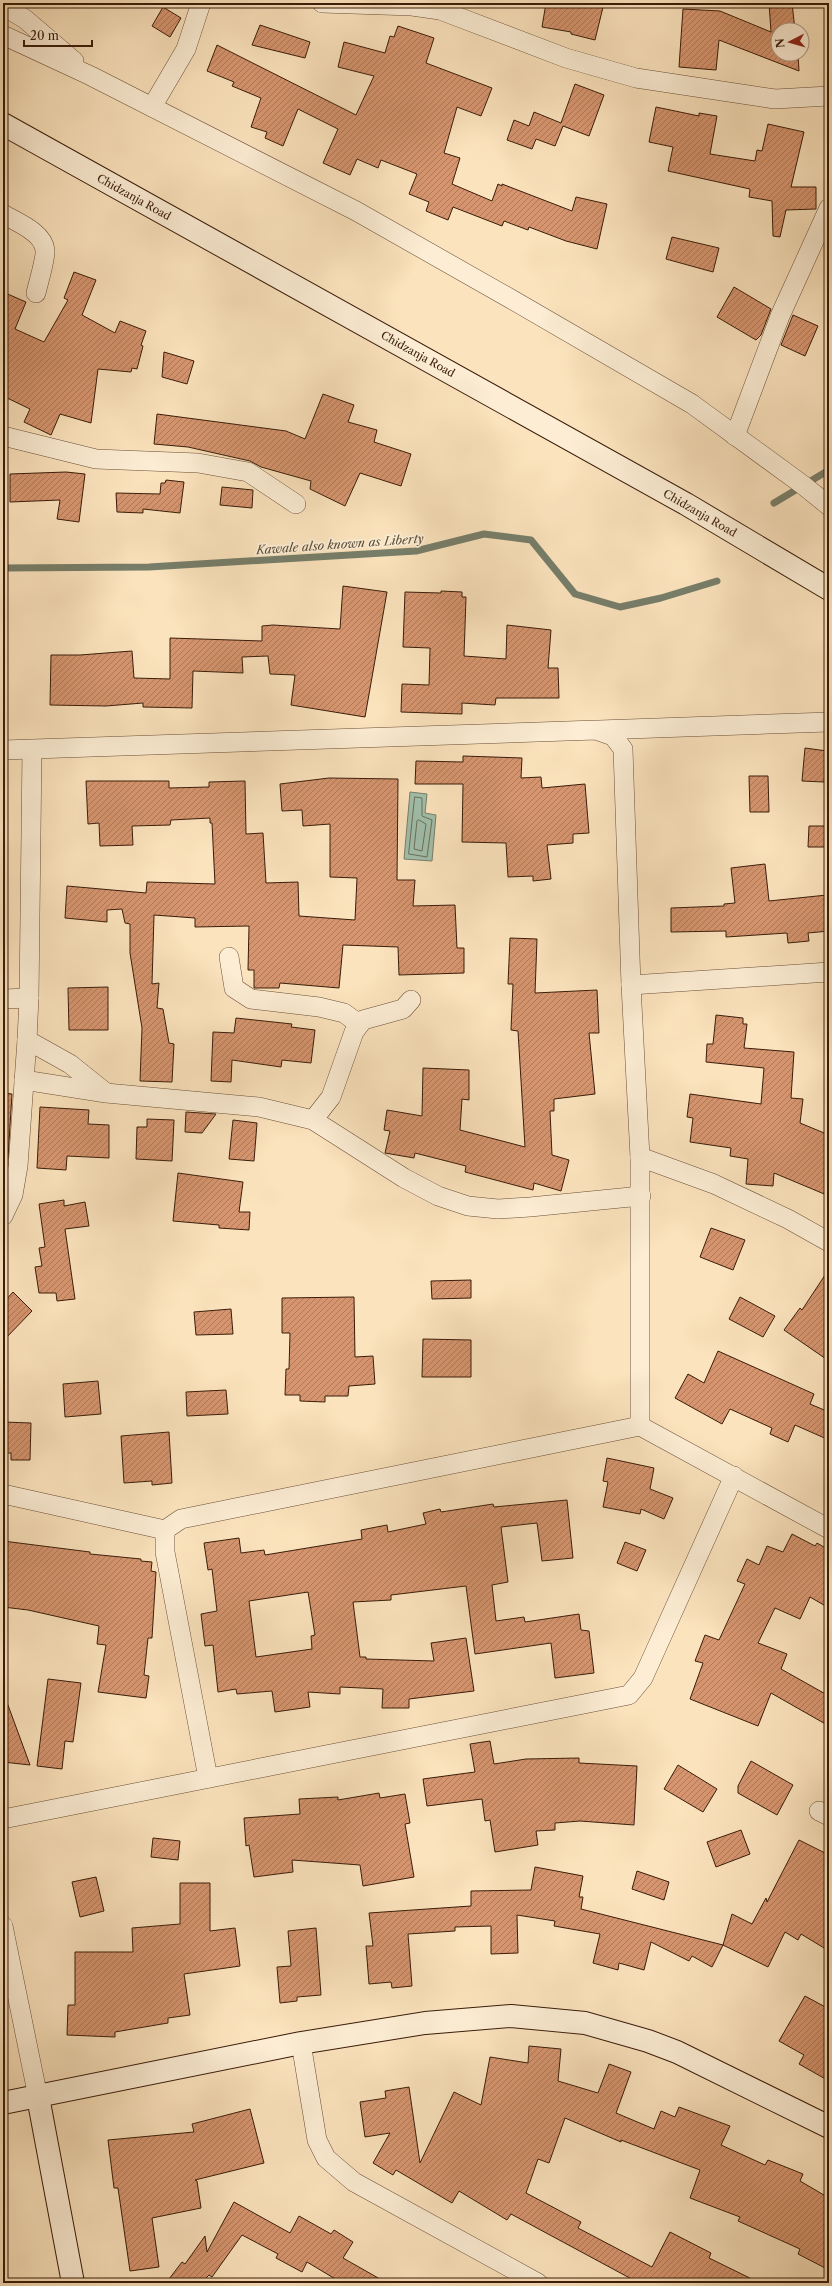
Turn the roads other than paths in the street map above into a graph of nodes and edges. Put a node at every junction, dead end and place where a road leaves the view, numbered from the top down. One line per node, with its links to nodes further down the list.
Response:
1 (201, 3): 7 (street)
2 (322, 3): 6 (street)
3 (3, 6): 5 (street)
4 (3, 35): 5 (street)
5 (91, 76): 7 (street)
6 (829, 96)
7 (152, 107): 13 (street)
8 (3, 124): 16 (street, Chidzanja Road)
9 (829, 208): 13 (street)
10 (3, 214): 11 (street)
11 (36, 293)
12 (3, 436): 14 (street)
13 (735, 436): 15 (street)
14 (296, 504)
15 (829, 506)
16 (829, 589)
17 (829, 722): 18 (street)
18 (596, 730): 20 (street); 23 (street)
19 (3, 750): 20 (street)
20 (32, 750): 24 (street)
21 (229, 957): 27 (street)
22 (829, 972): 23 (street)
23 (631, 985): 32 (street)
24 (30, 998): 25 (street); 28 (street)
25 (3, 999)
26 (411, 1000): 27 (street)
27 (359, 1024): 31 (street)
28 (27, 1040): 29 (street); 30 (street)
29 (24, 1080): 30 (street); 34 (street)
30 (106, 1092): 31 (street)
31 (313, 1120): 33 (street)
32 (640, 1157): 33 (street); 35 (street)
33 (640, 1196): 36 (street)
34 (3, 1216)
35 (829, 1242)
36 (640, 1426): 37 (street); 40 (street)
37 (734, 1476): 39 (street); 41 (street)
38 (3, 1494): 40 (street)
39 (829, 1529)
40 (166, 1530): 41 (street)
41 (208, 1778): 42 (street)
42 (3, 1819)
43 (3, 1926): 45 (street)
44 (301, 2043): 45 (street); 47 (street); 49 (street)
45 (38, 2096): 46 (street); 48 (street)
46 (3, 2103)
47 (829, 2127)
48 (73, 2283)
49 (538, 2283)

